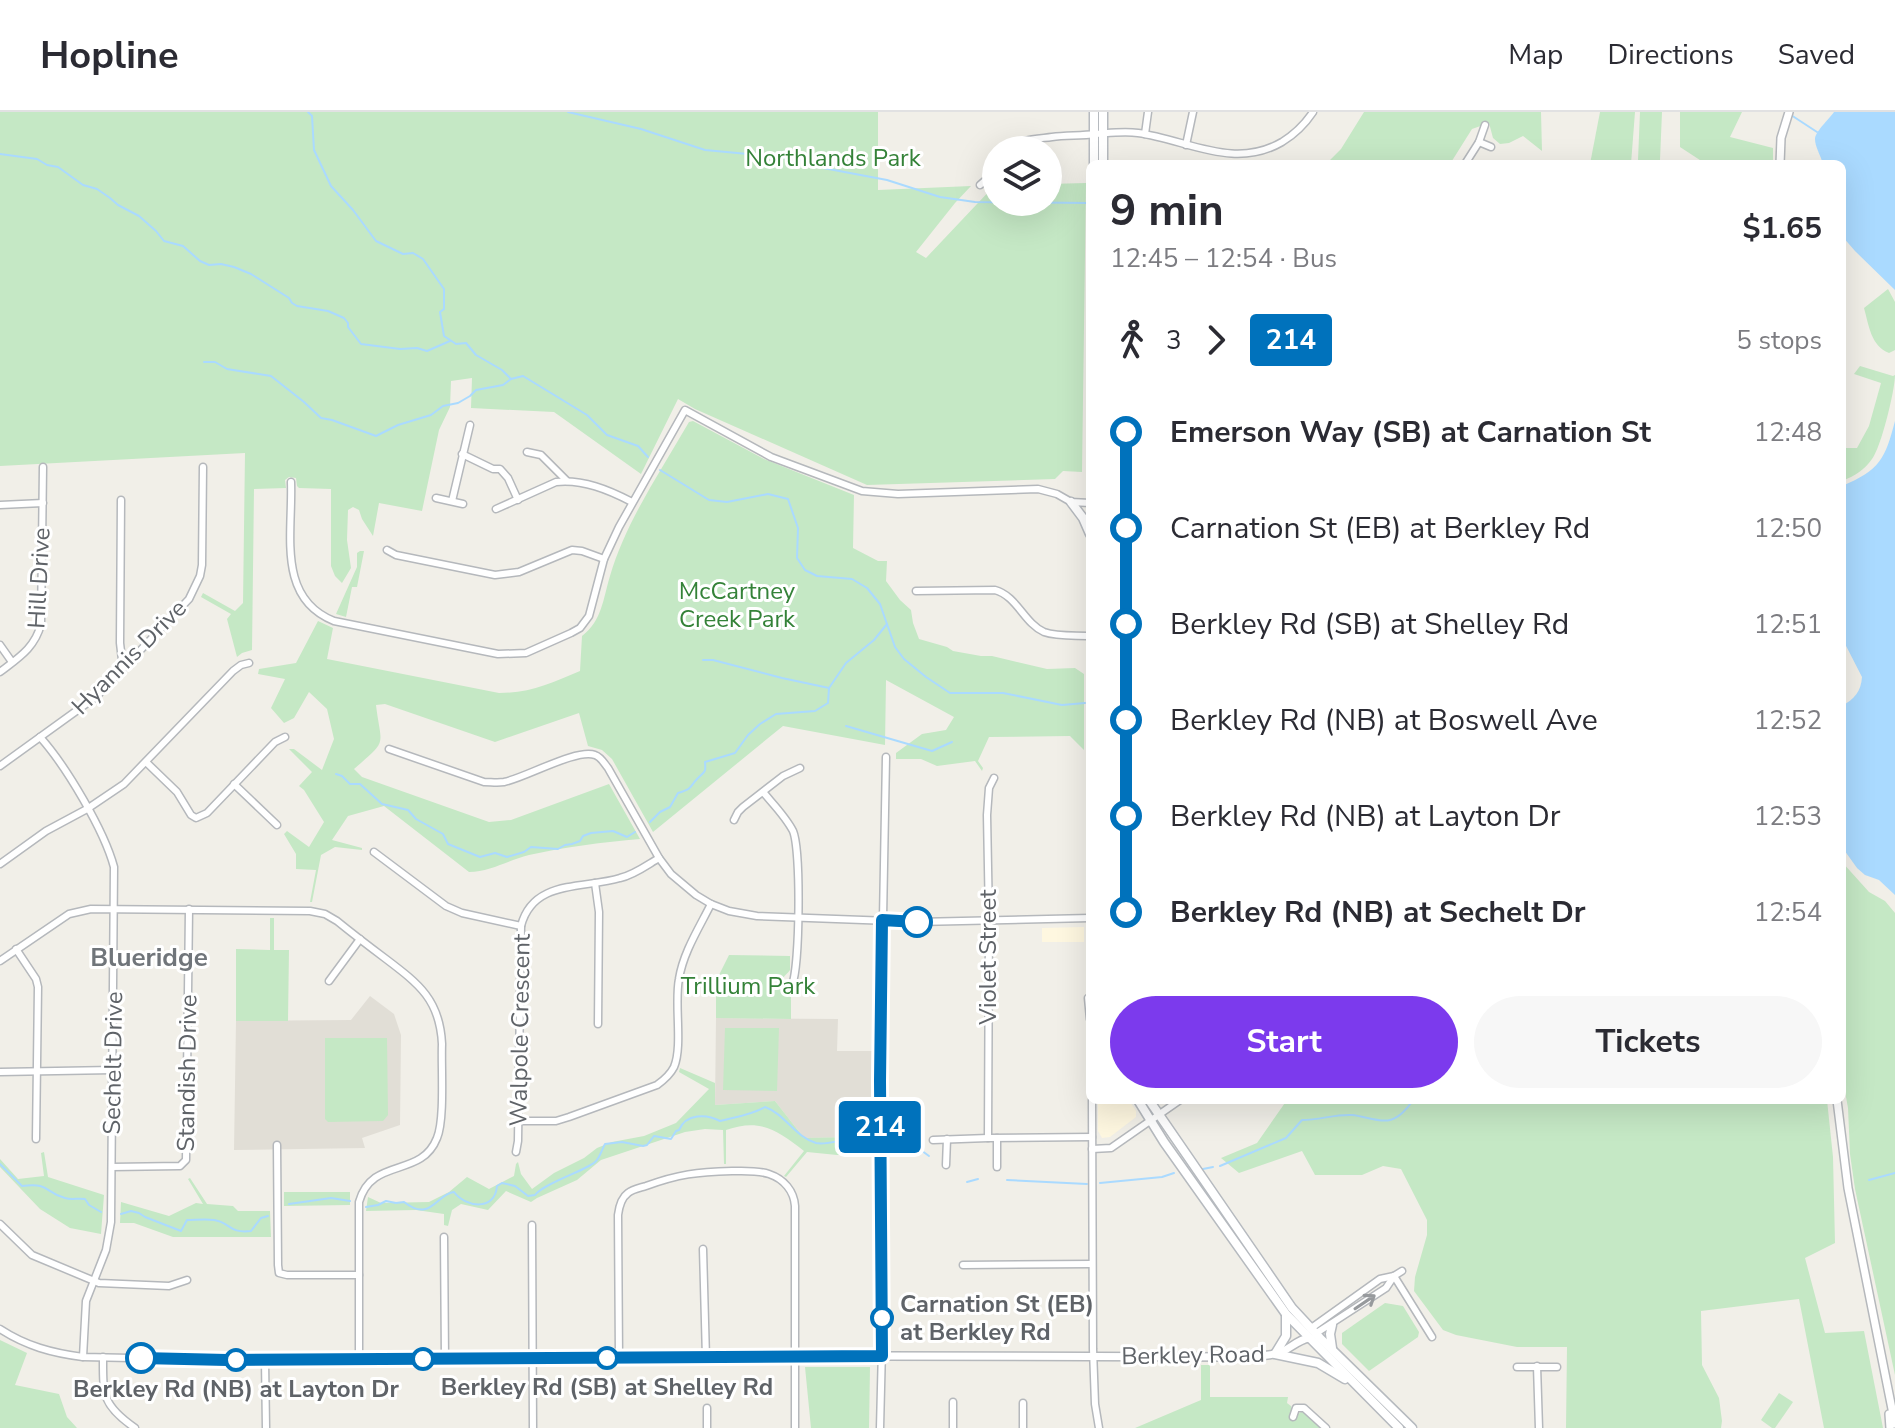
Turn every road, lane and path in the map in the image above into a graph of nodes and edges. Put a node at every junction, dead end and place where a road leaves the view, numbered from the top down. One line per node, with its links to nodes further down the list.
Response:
1 (1094, 112): 8 (main road)
2 (1103, 112): 8 (main road)
3 (1148, 112): 9 (street)
4 (1193, 112): 12 (street)
5 (1313, 112): 12 (street)
6 (1789, 112): 17 (street)
7 (1485, 125): 11 (street)
8 (1099, 134): 9 (street); 10 (street); 14 (main road); 15 (main road)
9 (1145, 134): 12 (street)
10 (1059, 136)
11 (1479, 142): 13 (street); 16 (street)
12 (1186, 145)
13 (1491, 147)
14 (1095, 160)
15 (1102, 160)
16 (1468, 160)
17 (1780, 160)
18 (470, 425): 20 (street)
19 (527, 452): 23 (street)
20 (462, 454): 27 (street); 28 (street)
21 (43, 467): 31 (street, Hill Drive)
22 (203, 467): 44 (street, Hyannis Drive)
23 (567, 481): 27 (street); 29 (street)
24 (291, 482): 38 (street)
25 (436, 498): 28 (street)
26 (121, 500): 44 (street)
27 (518, 500): 35 (street)
28 (452, 501): 33 (street)
29 (632, 502): 30 (street); 38 (street)
30 (1071, 502): 32 (street); 36 (main road)
31 (43, 503): 34 (street); 42 (street, Hill Drive)
32 (1086, 503)
33 (463, 504)
34 (0, 505)
35 (496, 509)
36 (1086, 525)
37 (387, 550): 38 (street)
38 (604, 559)
39 (916, 591): 40 (street)
40 (1086, 636)
41 (0, 645): 42 (street)
42 (12, 662): 45 (street, Hill Drive)
43 (249, 663): 50 (street)
44 (125, 665): 46 (street, Hyannis Drive)
45 (0, 672)
46 (40, 737): 51 (street, Hyannis Drive); 56 (street, Sechelt Drive)
47 (285, 737): 54 (street)
48 (389, 749): 60 (street)
49 (886, 757): 68 (street)
50 (146, 762): 54 (street); 56 (street)
51 (0, 766)
52 (800, 768): 55 (street)
53 (994, 778): 69 (street, Violet Street)
54 (234, 784): 58 (street)
55 (763, 792): 57 (street); 66 (street)
56 (87, 809): 61 (street); 64 (street, Sechelt Drive)
57 (734, 820)
58 (277, 825)
59 (374, 852): 70 (street)
60 (659, 858): 62 (street, Walpole Crescent); 63 (street)
61 (0, 864)
62 (595, 883): 70 (street, Walpole Crescent); 76 (street)
63 (711, 904): 66 (street); 86 (street)
64 (114, 909): 65 (street); 72 (street); 78 (street, Sechelt Drive)
65 (189, 909): 71 (street); 97 (street, Standish Drive)
66 (797, 917): 68 (street); 75 (street)
67 (1086, 918): 69 (street)
68 (882, 920): 69 (street); 117 (street)
69 (989, 920): 88 (street, Violet Street)
70 (521, 926): 86 (street, Walpole Crescent)
71 (360, 939): 74 (street); 106 (street)
72 (16, 949): 73 (street); 77 (street)
73 (0, 961)
74 (329, 981)
75 (792, 985)
76 (598, 1024)
77 (37, 1070): 78 (street); 79 (street); 90 (street)
78 (113, 1070): 97 (street, Sechelt Drive)
79 (0, 1072)
80 (1092, 1104): 87 (street)
81 (1142, 1104): 85 (main road)
82 (1150, 1104): 85 (main road)
83 (1174, 1104): 85 (street)
84 (1838, 1104): 128 (street)
85 (1154, 1118): 94 (street); 110 (main road); 113 (main road)
86 (519, 1121): 95 (street, Walpole Crescent)
87 (1092, 1137): 89 (street); 94 (street)
88 (988, 1138): 89 (street); 91 (street)
89 (997, 1138): 98 (street)
90 (36, 1139)
91 (947, 1139): 92 (street); 96 (street)
92 (933, 1140)
93 (277, 1145): 106 (street)
94 (1092, 1149): 103 (street)
95 (516, 1152)
96 (946, 1165)
97 (112, 1167): 109 (street, Sechelt Drive)
98 (997, 1167)
99 (0, 1224): 109 (street)
100 (532, 1225): 126 (street)
101 (444, 1237): 125 (street)
102 (703, 1249): 123 (street)
103 (1092, 1264): 104 (street); 121 (street)
104 (963, 1265)
105 (1402, 1271): 107 (street, Berkley Road)
106 (359, 1275): 124 (street)
107 (1394, 1276): 111 (street, Berkley Road, one-way to 107); 113 (street, Berkley Road); 114 (street)
108 (187, 1280): 109 (street)
109 (93, 1281): 118 (street, Sechelt Drive)
110 (1286, 1314): 113 (main road); 116 (main road)
111 (1332, 1325): 113 (street, Berkley Road); 115 (main road)
112 (0, 1329): 118 (street, Berkley Road)
113 (1308, 1334): 115 (main road); 116 (street, Berkley Road); 132 (main road)
114 (1432, 1337)
115 (1332, 1349): 149 (main road)
116 (1275, 1354): 121 (street, Berkley Road); 132 (main road)
117 (882, 1356): 120 (street, Berkley Road); 121 (street, Berkley Road); 143 (street)
118 (83, 1357): 119 (street, Berkley Road)
119 (103, 1357): 127 (street, Berkley Road); 138 (street)
120 (796, 1357): 122 (street); 123 (street, Berkley Road); 142 (street)
121 (1094, 1357): 146 (street)
122 (619, 1358): 123 (street, Berkley Road); 126 (street, Berkley Road)
123 (706, 1358)
124 (359, 1359): 125 (street, Berkley Road); 127 (street, Berkley Road)
125 (445, 1359): 126 (street, Berkley Road)
126 (533, 1359): 140 (street)
127 (265, 1360): 139 (street)
128 (1882, 1364): 137 (street); 151 (street)
129 (1537, 1366): 130 (street); 131 (street); 150 (street)
130 (1517, 1367)
131 (1557, 1367)
132 (1358, 1388): 148 (main road)
133 (953, 1402): 144 (street)
134 (1023, 1403): 145 (street)
135 (707, 1408): 141 (street)
136 (1293, 1417): 147 (street)
137 (1895, 1424)
138 (135, 1428)
139 (266, 1428)
140 (533, 1428)
141 (707, 1428)
142 (795, 1428)
143 (880, 1428)
144 (953, 1428)
145 (1023, 1428)
146 (1099, 1428)
147 (1326, 1428)
148 (1399, 1428)
149 (1412, 1428)
150 (1539, 1428)
151 (1890, 1428)

